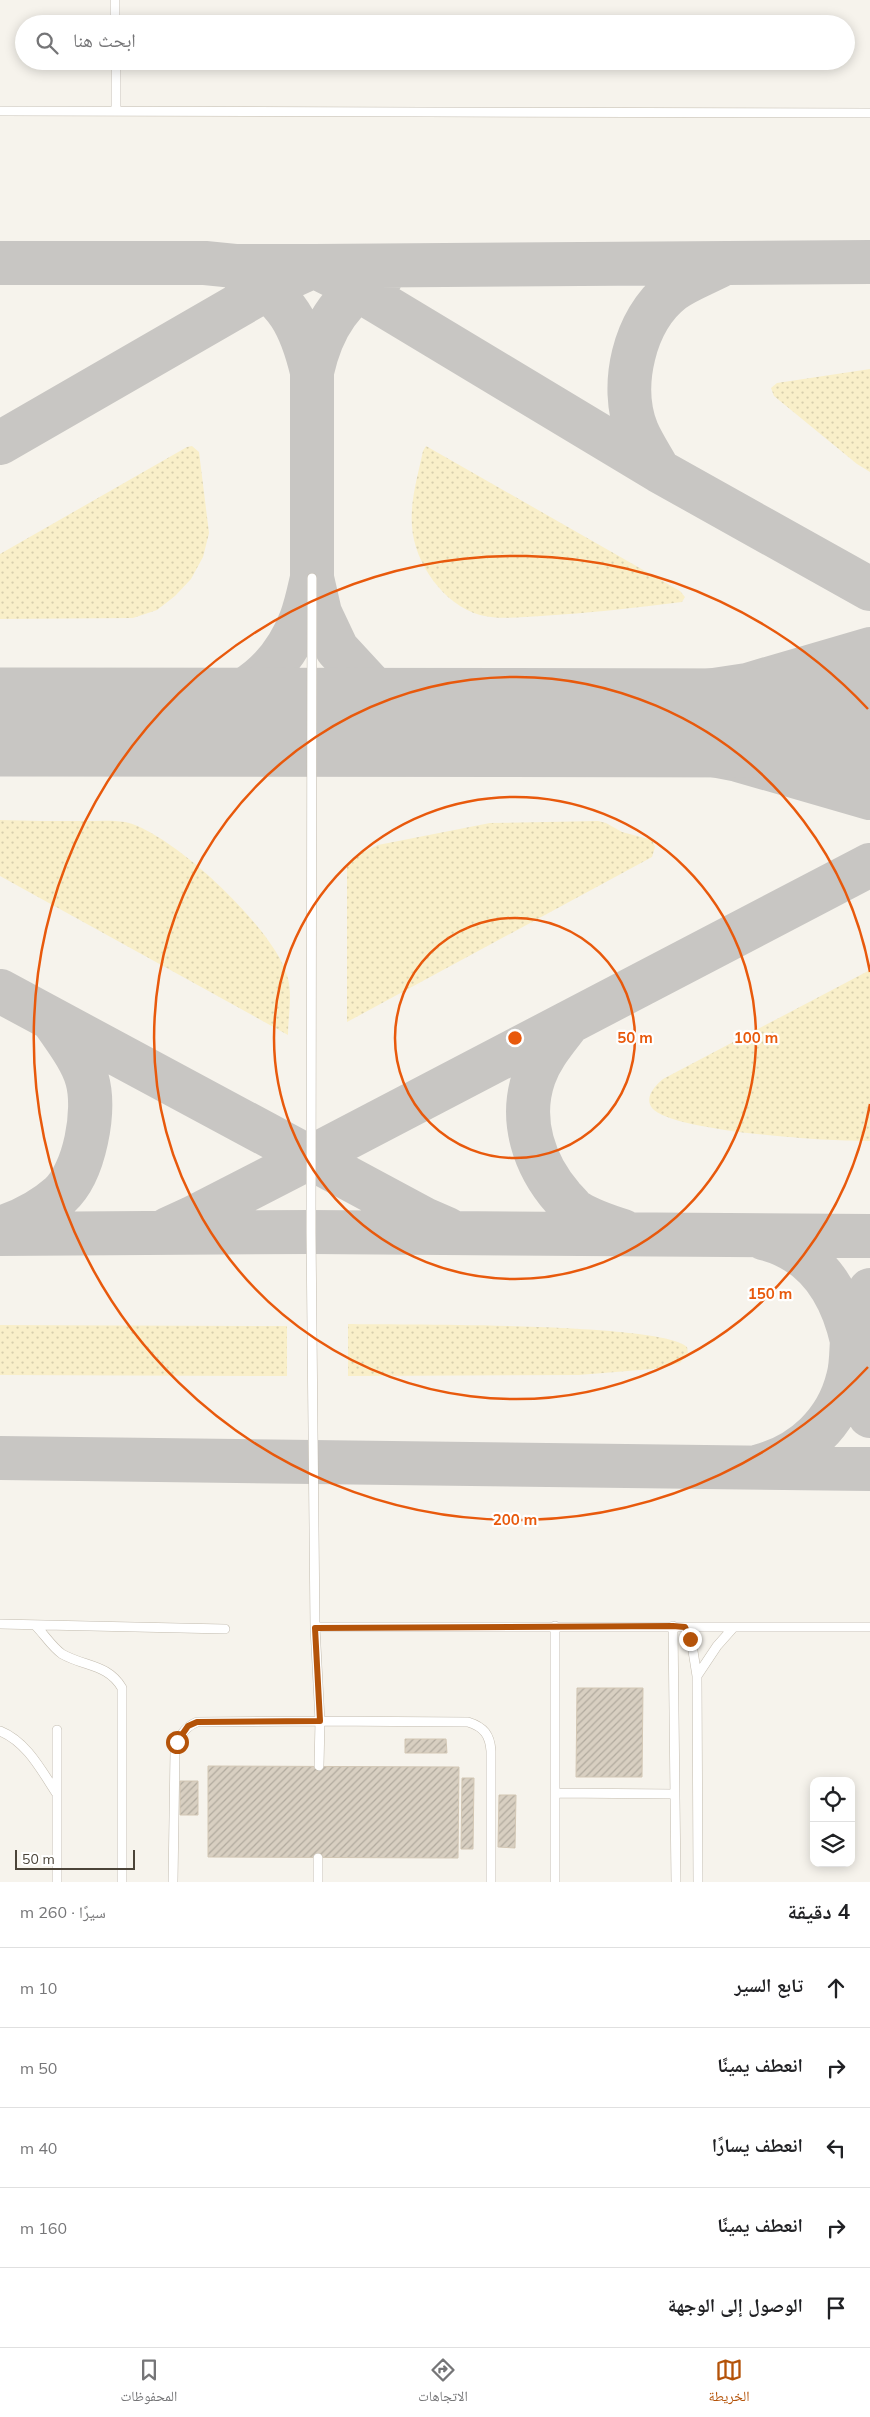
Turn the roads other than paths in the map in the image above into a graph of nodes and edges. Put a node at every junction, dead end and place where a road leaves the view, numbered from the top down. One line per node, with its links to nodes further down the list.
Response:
1 (115, 0): 2 (lane)
2 (115, 15)
3 (116, 70): 5 (lane)
4 (0, 110): 5 (lane)
5 (116, 111): 6 (lane)
6 (870, 113)
7 (312, 578): 15 (lane)
8 (0, 1624): 9 (lane)
9 (35, 1625): 14 (lane); 27 (lane)
10 (555, 1626): 11 (lane); 15 (lane); 22 (lane)
11 (673, 1626): 12 (lane); 24 (lane)
12 (685, 1627): 16 (lane); 17 (lane)
13 (870, 1627): 16 (lane)
14 (225, 1628)
15 (315, 1628): 18 (lane)
16 (733, 1628): 17 (lane)
17 (697, 1676): 33 (lane)
18 (320, 1721): 21 (lane); 28 (lane); 30 (lane)
19 (57, 1730): 23 (lane)
20 (0, 1731): 23 (lane)
21 (319, 1766)
22 (555, 1793): 24 (lane); 31 (lane)
23 (57, 1794): 26 (lane)
24 (675, 1794): 32 (lane)
25 (318, 1858): 29 (lane)
26 (57, 1882)
27 (122, 1882)
28 (173, 1882)
29 (318, 1882)
30 (491, 1882)
31 (555, 1882)
32 (676, 1882)
33 (698, 1882)

